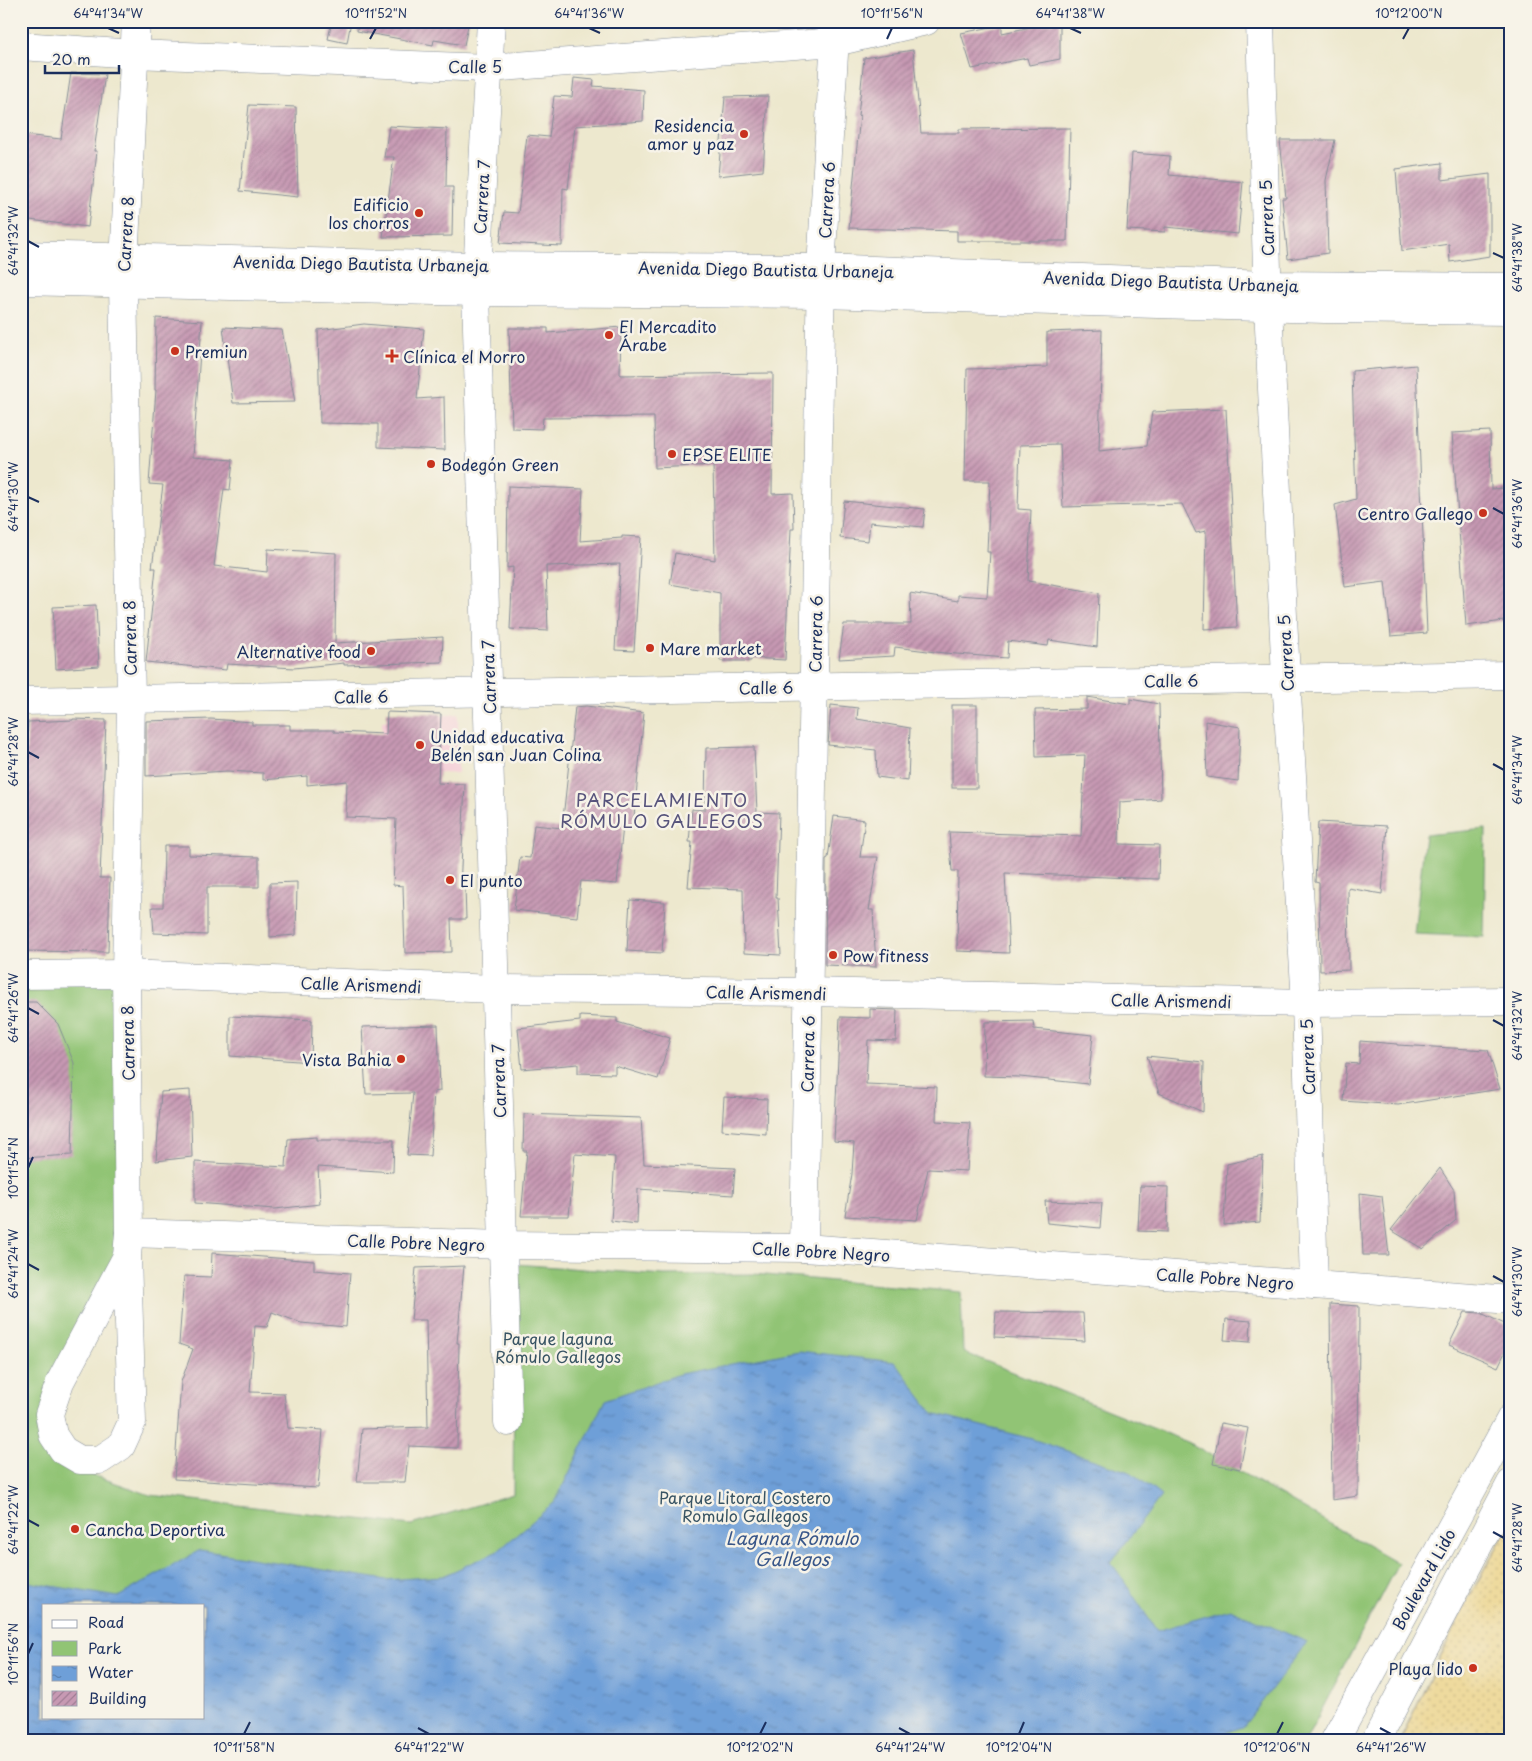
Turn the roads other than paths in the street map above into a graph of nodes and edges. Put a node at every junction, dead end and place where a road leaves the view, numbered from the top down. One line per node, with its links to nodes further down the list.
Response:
1 (136, 21): 7 (street, Carrera 8)
2 (491, 21): 8 (street, Carrera 7)
3 (926, 21): 5 (street, Calle 5)
4 (1260, 21): 15 (street, Carrera 5)
5 (836, 32): 8 (street, Calle 5); 13 (street, Carrera 6)
6 (21, 46): 7 (street, Calle 5)
7 (134, 54): 8 (street, Calle 5); 10 (street, Carrera 8)
8 (488, 68): 11 (street, Carrera 7)
9 (21, 255): 10 (street, Avenida Diego Bautista Urbaneja)
10 (123, 271): 11 (street, Avenida Diego Bautista Urbaneja); 12 (street, Avenida Diego Bautista Urbaneja); 21 (street, Carrera 8)
11 (476, 279): 13 (street, Avenida Diego Bautista Urbaneja); 20 (street, Carrera 7)
12 (21, 281)
13 (821, 281): 15 (street, Avenida Diego Bautista Urbaneja); 19 (street, Carrera 6)
14 (1511, 287): 15 (street, Avenida Diego Bautista Urbaneja)
15 (1268, 296): 16 (street, Avenida Diego Bautista Urbaneja); 18 (street, Carrera 5)
16 (1511, 311)
17 (1511, 675): 18 (street, Calle 6)
18 (1286, 678): 19 (street, Calle 6); 28 (street, Carrera 5)
19 (814, 686): 20 (street, Calle 6); 26 (street, Carrera 6)
20 (488, 694): 21 (street, Calle 6); 25 (street, Carrera 7)
21 (131, 700): 22 (street, Calle 6); 23 (street, Carrera 8)
22 (21, 702)
23 (126, 974): 24 (street, Calle Arismendi); 25 (street, Calle Arismendi); 29 (street, Carrera 8)
24 (21, 975)
25 (495, 989): 26 (street, Calle Arismendi); 30 (street, Carrera 7)
26 (808, 992): 28 (street, Calle Arismendi); 31 (street, Carrera 6)
27 (1511, 1001): 28 (street, Calle Arismendi)
28 (1306, 1003): 32 (street, Carrera 5)
29 (128, 1244): 29 (street, Carrera 8); 30 (street, Calle Pobre Negro)
30 (503, 1245): 31 (street, Calle Pobre Negro); 35 (street, Carrera 7)
31 (804, 1248): 32 (street, Calle Pobre Negro)
32 (1314, 1284): 33 (street, Calle Pobre Negro)
33 (1511, 1300)
34 (1511, 1418): 37 (street, Boulevard Lido)
35 (508, 1422)
36 (1511, 1483): 38 (street, Boulevard Lido)
37 (1335, 1740)
38 (1376, 1740)

